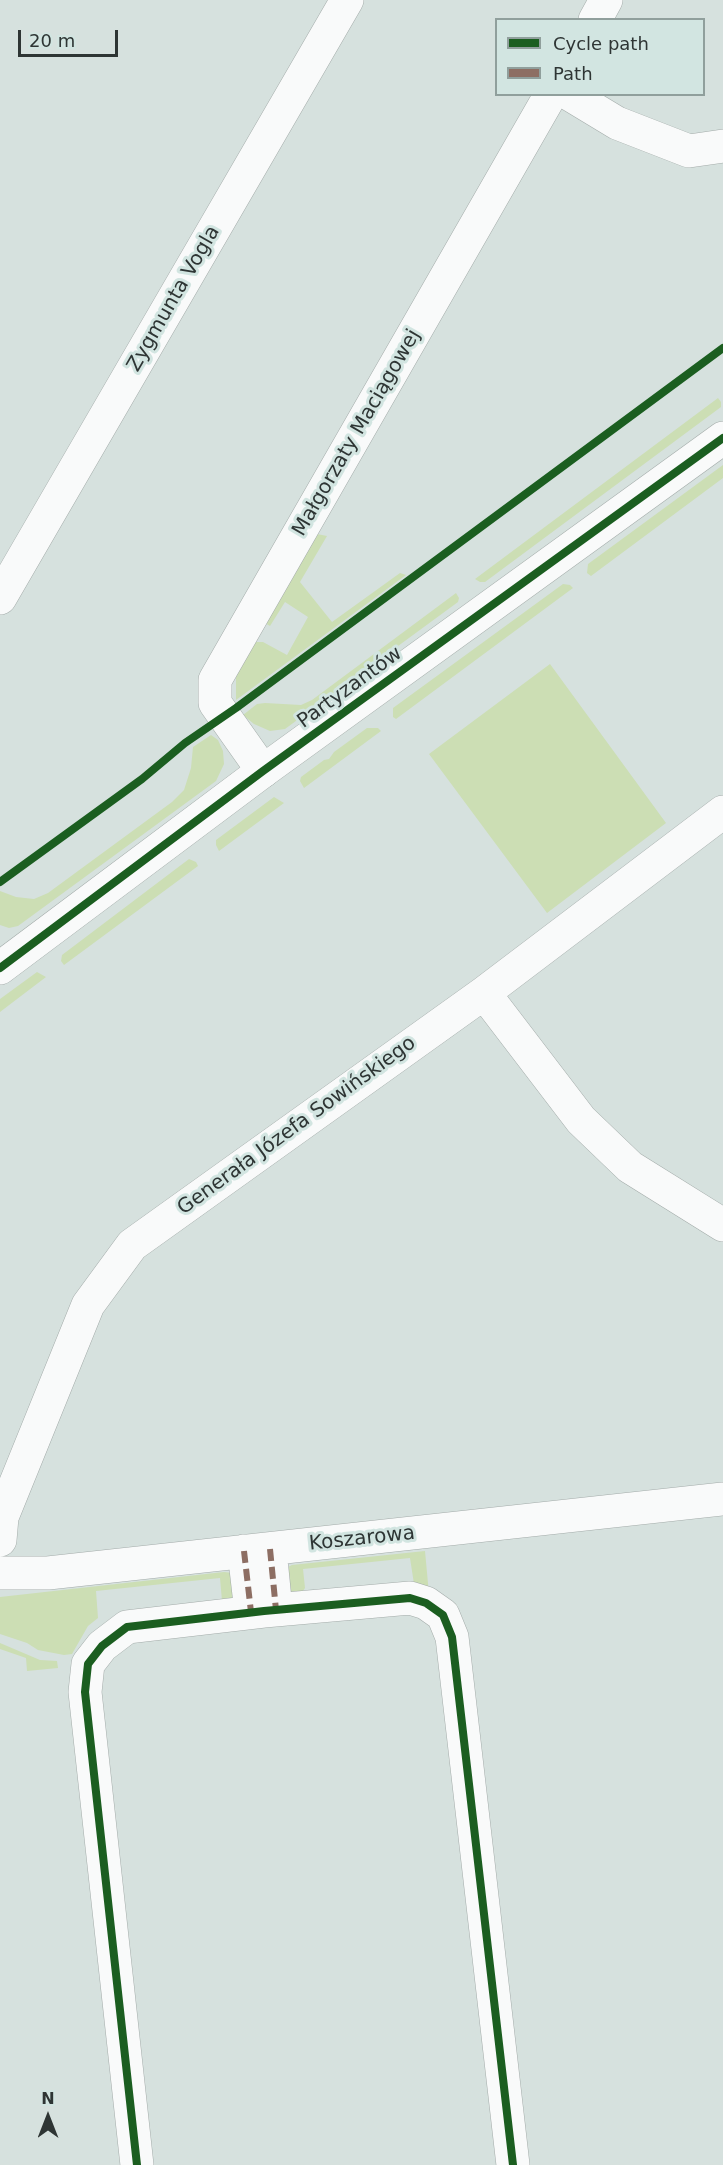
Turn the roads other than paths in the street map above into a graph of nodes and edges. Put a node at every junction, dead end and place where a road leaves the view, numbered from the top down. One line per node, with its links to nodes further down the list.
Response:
1 (347, 0): 8 (street, Zygmunta Vogla)
2 (606, 0): 3 (street)
3 (596, 18)
4 (550, 96): 9 (street, Małgorzaty Maciągowej)
5 (572, 96): 6 (street)
6 (723, 146)
7 (723, 438): 9 (street, Partyzantów)
8 (0, 598)
9 (263, 771): 11 (street, Partyzantów)
10 (723, 812): 12 (street, Generała Józefa Sowińskiego)
11 (0, 968)
12 (484, 993): 13 (street); 15 (street, Generała Józefa Sowińskiego)
13 (723, 1225)
14 (723, 1499): 16 (street, Koszarowa)
15 (0, 1540)
16 (257, 1550): 17 (street, Koszarowa); 18 (street)
17 (0, 1573)
18 (263, 1611): 19 (street); 20 (street)
19 (137, 2165)
20 (513, 2165)

